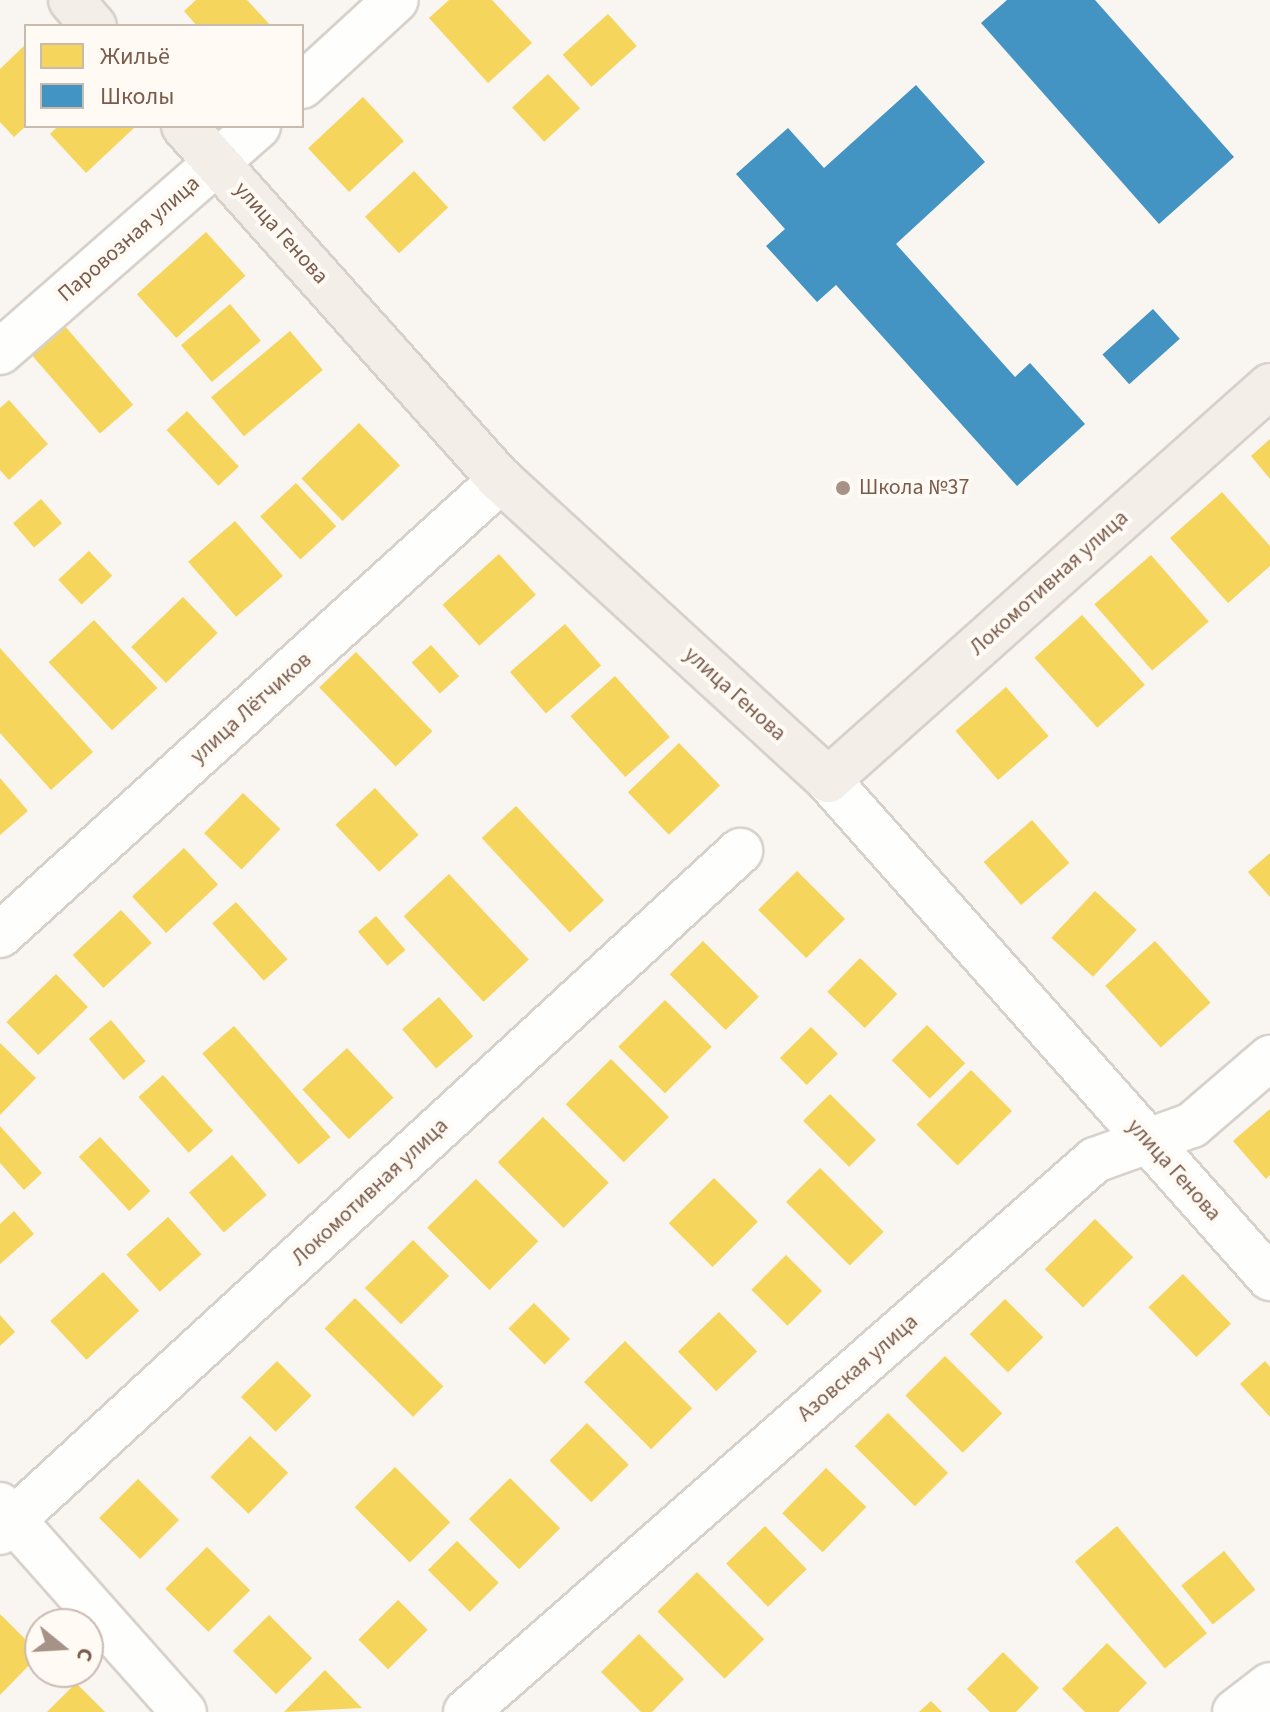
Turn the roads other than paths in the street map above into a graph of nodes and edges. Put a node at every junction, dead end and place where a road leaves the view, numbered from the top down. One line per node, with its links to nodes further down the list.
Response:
1 (71, 0): 3 (main road)
2 (396, 0): 4 (street)
3 (92, 24)
4 (304, 84)
5 (186, 128): 7 (main road, улица Генова)
6 (256, 128): 7 (street, Паровозная улица)
7 (217, 163): 8 (street, Паровозная улица); 10 (main road, улица Генова)
8 (0, 352)
9 (1270, 386): 11 (main road, Локомотивная улица)
10 (501, 480): 11 (main road, улица Генова); 13 (street, улица Лётчиков)
11 (828, 780): 15 (street, улица Генова)
12 (740, 851): 17 (street, Локомотивная улица)
13 (0, 935)
14 (1270, 1058): 15 (street, Азовская улица)
15 (1149, 1142): 16 (street, улица Генова); 20 (street, Азовская улица)
16 (1270, 1278)
17 (5, 1519): 19 (street)
18 (1270, 1685): 21 (street)
19 (184, 1712)
20 (466, 1712)
21 (1235, 1712)

